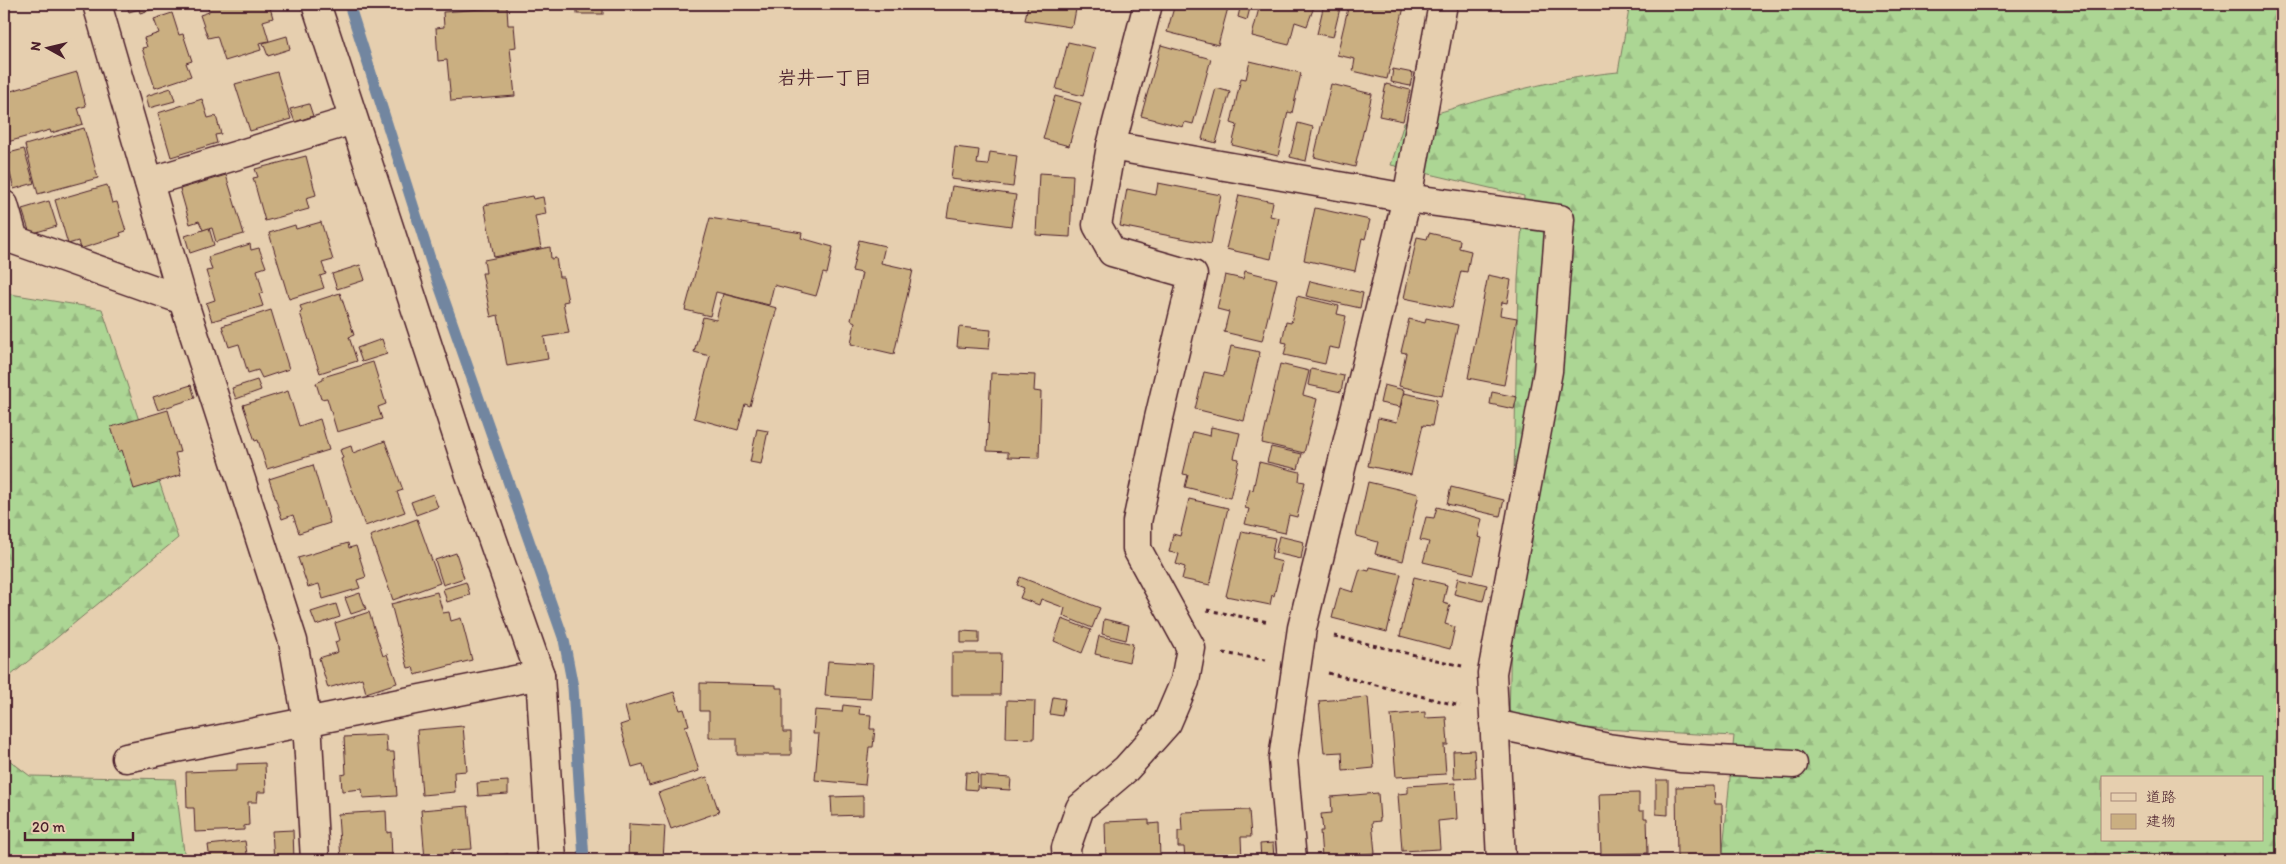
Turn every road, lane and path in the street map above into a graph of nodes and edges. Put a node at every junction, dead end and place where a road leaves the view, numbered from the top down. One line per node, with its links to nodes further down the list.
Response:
1 (97, 4): 7 (street)
2 (316, 4): 5 (street)
3 (1148, 4): 6 (street)
4 (1443, 4): 8 (street)
5 (353, 120): 7 (street); 13 (street)
6 (1110, 146): 8 (street); 11 (street)
7 (149, 182): 10 (street)
8 (1407, 198): 12 (street); 14 (street)
9 (4, 205): 10 (street)
10 (183, 300): 15 (street)
11 (1191, 648): 12 (path); 20 (street)
12 (1297, 665): 14 (path); 21 (street)
13 (540, 675): 15 (street); 19 (street)
14 (1493, 719): 17 (street); 22 (street)
15 (307, 721): 16 (street); 18 (street)
16 (126, 758)
17 (1793, 764)
18 (315, 860)
19 (552, 860)
20 (1067, 860)
21 (1292, 860)
22 (1501, 860)

